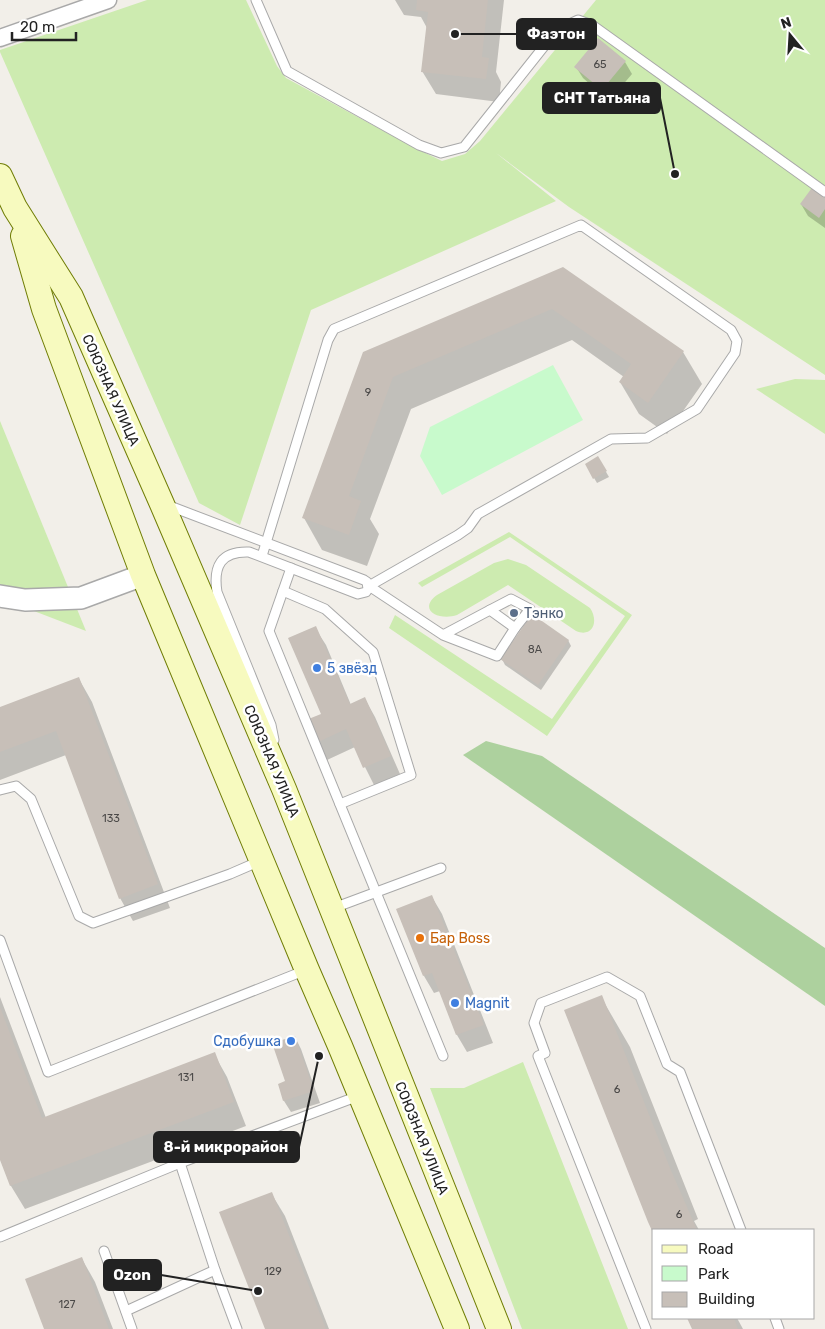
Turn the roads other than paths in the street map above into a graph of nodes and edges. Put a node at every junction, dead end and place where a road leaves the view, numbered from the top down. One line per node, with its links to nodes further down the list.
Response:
1 (108, 0): 3 (street)
2 (256, 0): 5 (lane)
3 (0, 38)
4 (0, 176): 6 (main road, СОЮЗНАЯ УЛИЦА)
5 (825, 192)
6 (15, 208): 7 (main road, СОЮЗНАЯ УЛИЦА); 8 (main road, СОЮЗНАЯ УЛИЦА)
7 (71, 297): 8 (main road); 9 (main road, СОЮЗНАЯ УЛИЦА)
8 (44, 308): 13 (main road, СОЮЗНАЯ УЛИЦА)
9 (162, 504): 10 (lane); 20 (main road, СОЮЗНАЯ УЛИЦА)
10 (266, 543): 11 (lane); 14 (lane); 14 (lane)
11 (262, 556): 12 (lane); 20 (lane)
12 (291, 568): 14 (lane); 15 (lane)
13 (143, 575): 16 (street); 23 (main road, СОЮЗНАЯ УЛИЦА)
14 (369, 586): 19 (lane)
15 (283, 591): 22 (lane); 22 (lane)
16 (0, 596)
17 (490, 610): 18 (lane); 18 (lane); 19 (lane)
18 (515, 628): 19 (lane)
19 (443, 635)
20 (284, 789): 26 (main road, СОЮЗНАЯ УЛИЦА)
21 (0, 790): 23 (lane)
22 (340, 804): 25 (lane)
23 (262, 860): 28 (main road, СОЮЗНАЯ УЛИЦА)
24 (441, 868): 25 (lane)
25 (376, 892): 26 (lane); 29 (lane)
26 (331, 909): 40 (main road, СОЮЗНАЯ УЛИЦА)
27 (0, 940): 28 (lane)
28 (307, 970): 30 (main road, СОЮЗНАЯ УЛИЦА)
29 (442, 1056)
30 (361, 1095): 31 (lane); 39 (main road, СОЮЗНАЯ УЛИЦА)
31 (180, 1163): 33 (lane); 35 (lane)
32 (741, 1229): 41 (lane)
33 (0, 1237)
34 (104, 1251): 36 (lane)
35 (215, 1270): 36 (lane); 38 (lane)
36 (126, 1312): 37 (lane)
37 (132, 1329)
38 (237, 1329)
39 (457, 1329)
40 (498, 1329)
41 (646, 1329)

